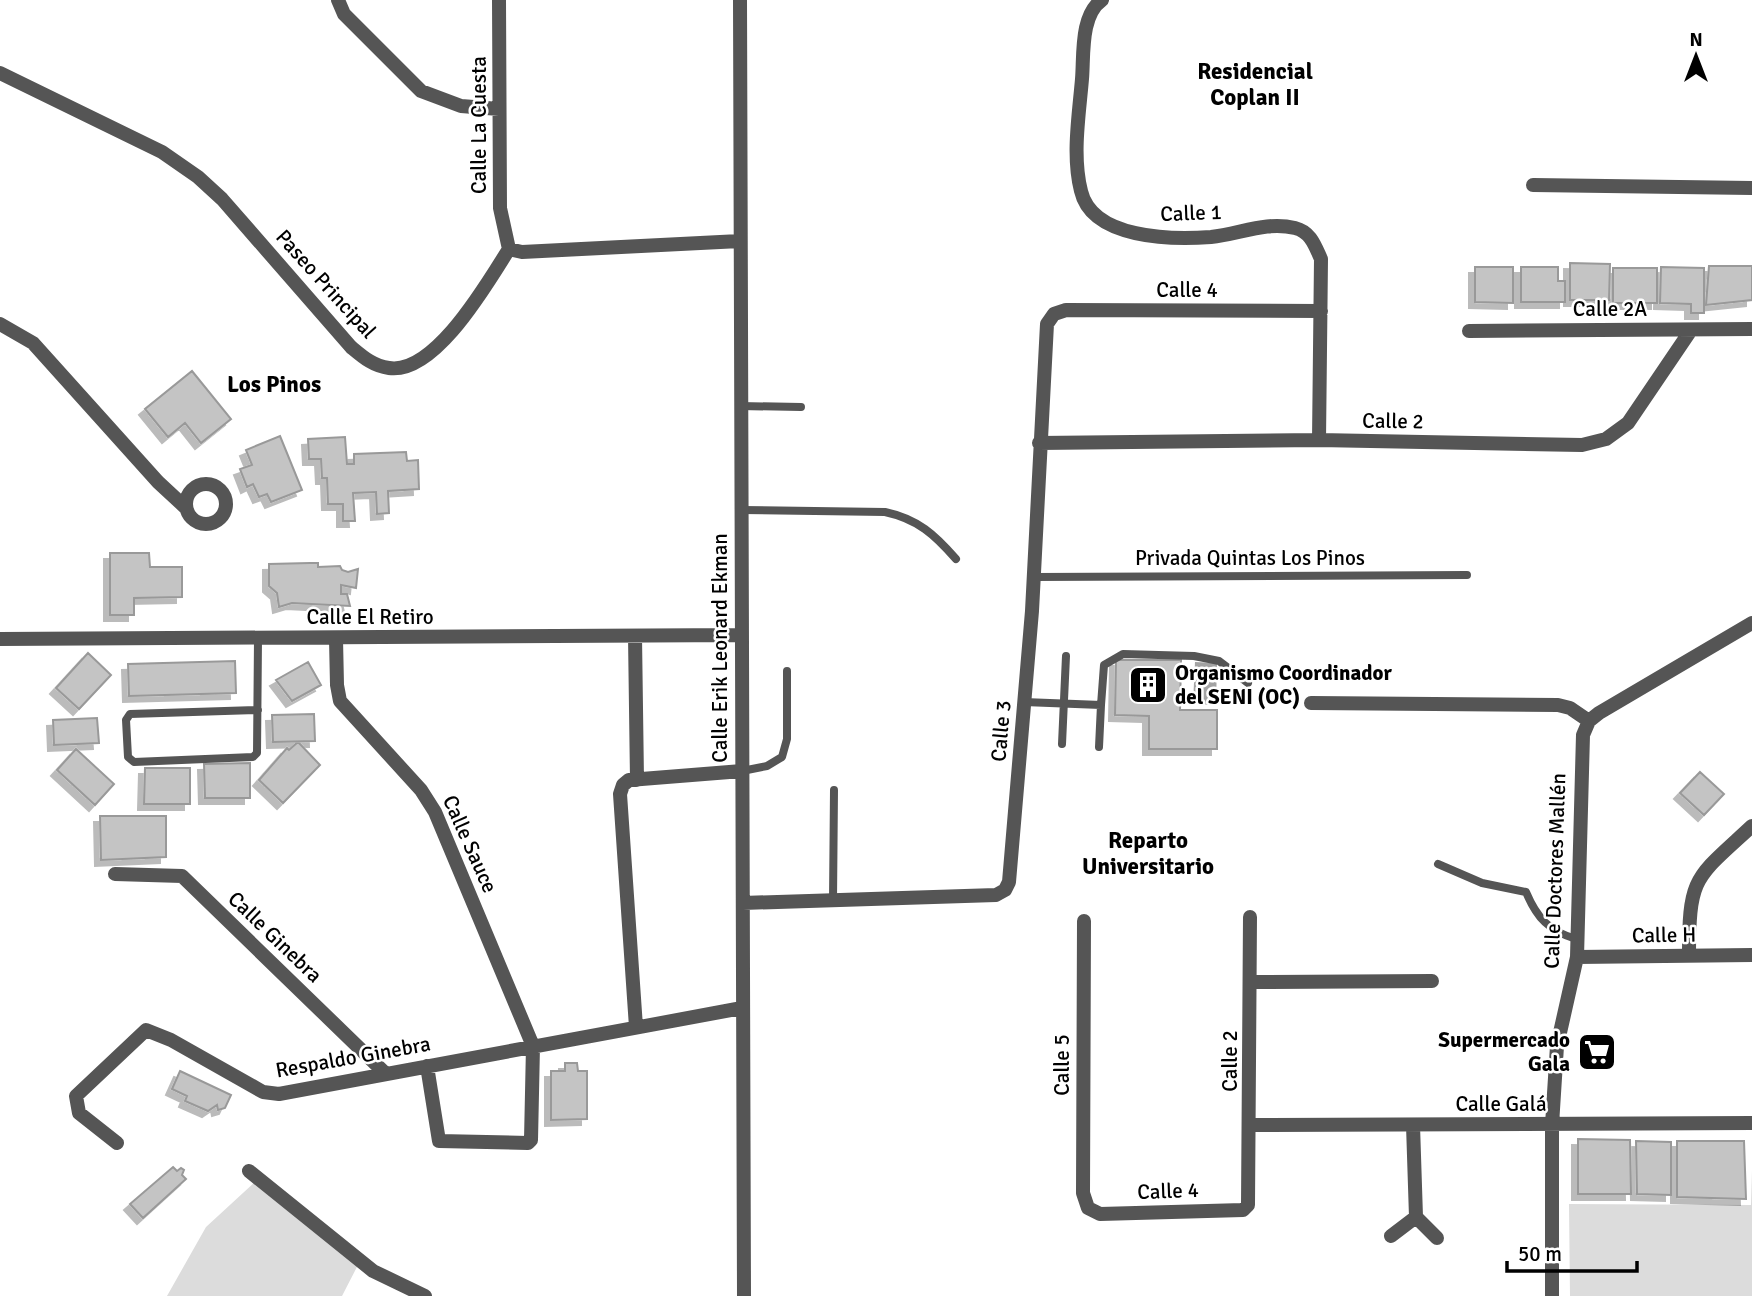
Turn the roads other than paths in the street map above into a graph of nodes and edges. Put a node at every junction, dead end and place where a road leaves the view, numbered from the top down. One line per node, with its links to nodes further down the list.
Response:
1 (338, 0): 6 (street)
2 (499, 0): 6 (street, Calle La Cuesta)
3 (740, 0): 9 (street, Calle Erik Leonard Ekman)
4 (1102, 0): 11 (street, Calle 1)
5 (0, 73): 10 (street, Paseo Principal)
6 (499, 108): 10 (street, Calle La Cuesta)
7 (1534, 185): 8 (street)
8 (1752, 188)
9 (740, 241): 10 (street); 17 (street, Calle Erik Leonard Ekman)
10 (509, 249)
11 (1321, 311): 12 (street, Calle 4); 19 (street, Calle 1)
12 (1054, 314): 20 (street, Calle 3)
13 (0, 324): 21 (street)
14 (1691, 330): 15 (street, Calle 2A); 16 (street, Calle 2A); 19 (street, Calle 2)
15 (1752, 330)
16 (1468, 331)
17 (740, 406): 18 (lane); 22 (street, Calle Erik Leonard Ekman)
18 (801, 407)
19 (1319, 440): 20 (street, Calle 2)
20 (1039, 443): 25 (street, Calle 3)
21 (186, 508)
22 (741, 510): 23 (lane); 27 (street, Calle Erik Leonard Ekman)
23 (956, 559)
24 (1467, 575): 25 (lane, Privada Quintas Los Pinos)
25 (1034, 577): 35 (street, Calle 3)
26 (1752, 623): 40 (street)
27 (741, 635): 28 (street, Calle El Retiro); 43 (street, Calle Erik Leonard Ekman)
28 (635, 636): 31 (street, Calle El Retiro); 44 (street)
29 (0, 639): 30 (street, Calle El Retiro)
30 (258, 639): 31 (street, Calle El Retiro); 39 (lane)
31 (336, 639): 61 (street, Calle Sauce)
32 (1066, 656): 37 (lane)
33 (788, 671): 43 (lane)
34 (1248, 683): 38 (lane)
35 (1024, 702): 37 (lane); 49 (street, Calle 3)
36 (1311, 703): 40 (street)
37 (1064, 705): 38 (lane); 41 (lane)
38 (1101, 705): 42 (lane)
39 (258, 709): 39 (lane)
40 (1589, 721): 53 (street, Calle Doctores Mallén)
41 (1062, 744)
42 (1099, 747)
43 (742, 771): 44 (street); 50 (street, Calle Erik Leonard Ekman)
44 (638, 780): 60 (street)
45 (834, 790): 49 (lane)
46 (1752, 826): 55 (street)
47 (1438, 864): 53 (lane)
48 (115, 874): 63 (street, Calle Ginebra)
49 (833, 900): 50 (street, Calle 3)
50 (743, 903): 59 (street, Calle Erik Leonard Ekman)
51 (1250, 917): 58 (street, Calle 2)
52 (1084, 921): 71 (street, Calle 5)
53 (1576, 939): 56 (street, Calle Doctores Mallén)
54 (1752, 955): 55 (street, Calle H)
55 (1689, 956): 56 (street, Calle H)
56 (1577, 957): 67 (street, Calle Doctores Mallén)
57 (1432, 981): 58 (street)
58 (1251, 982): 65 (street, Calle 2)
59 (741, 1008): 60 (street, Respaldo Ginebra); 76 (street, Calle Erik Leonard Ekman)
60 (636, 1027): 61 (street, Respaldo Ginebra)
61 (533, 1046): 62 (street, Respaldo Ginebra); 62 (street)
62 (427, 1066): 63 (street, Respaldo Ginebra)
63 (386, 1074): 68 (street, Respaldo Ginebra)
64 (1752, 1123): 67 (street, Calle Galá)
65 (1251, 1125): 66 (street, Calle Galá); 70 (street, Calle 2)
66 (1413, 1125): 67 (street, Calle Galá); 72 (street)
67 (1552, 1125): 77 (street, Calle Doctores Mallén)
68 (117, 1143)
69 (249, 1171): 75 (street)
70 (1248, 1205): 71 (street, Calle 4)
71 (1088, 1208)
72 (1416, 1217): 73 (street); 74 (street)
73 (1391, 1236)
74 (1437, 1238)
75 (425, 1296)
76 (744, 1296)
77 (1552, 1296)

